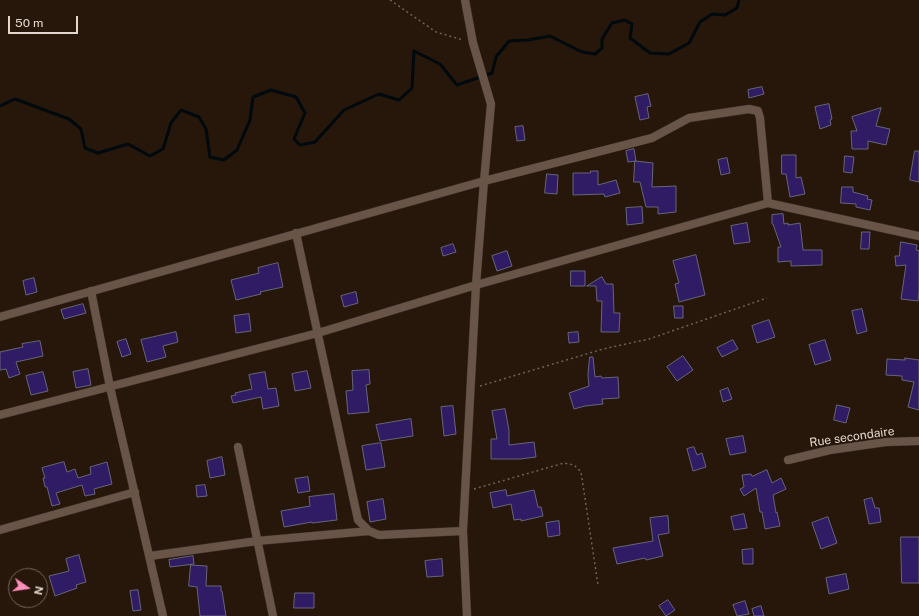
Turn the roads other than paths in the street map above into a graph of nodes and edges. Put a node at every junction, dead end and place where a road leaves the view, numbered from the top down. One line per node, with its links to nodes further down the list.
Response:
1 (465, 0): 2 (street)
2 (484, 181): 3 (street); 4 (street); 6 (street)
3 (768, 203): 5 (street); 6 (street)
4 (296, 233): 7 (street); 9 (street)
5 (919, 236)
6 (476, 285): 9 (street); 18 (street)
7 (91, 291): 8 (street); 10 (street)
8 (0, 317)
9 (318, 333): 10 (street); 17 (street)
10 (110, 388): 11 (street); 15 (street)
11 (0, 415)
12 (919, 441): 14 (street, Rue secondaire)
13 (238, 447): 19 (street)
14 (788, 460)
15 (135, 492): 16 (street); 20 (street)
16 (0, 530)
17 (368, 531): 18 (street); 19 (street)
18 (463, 531): 23 (street)
19 (257, 541): 20 (street); 22 (street)
20 (150, 556): 21 (street)
21 (163, 616)
22 (273, 616)
23 (467, 616)

